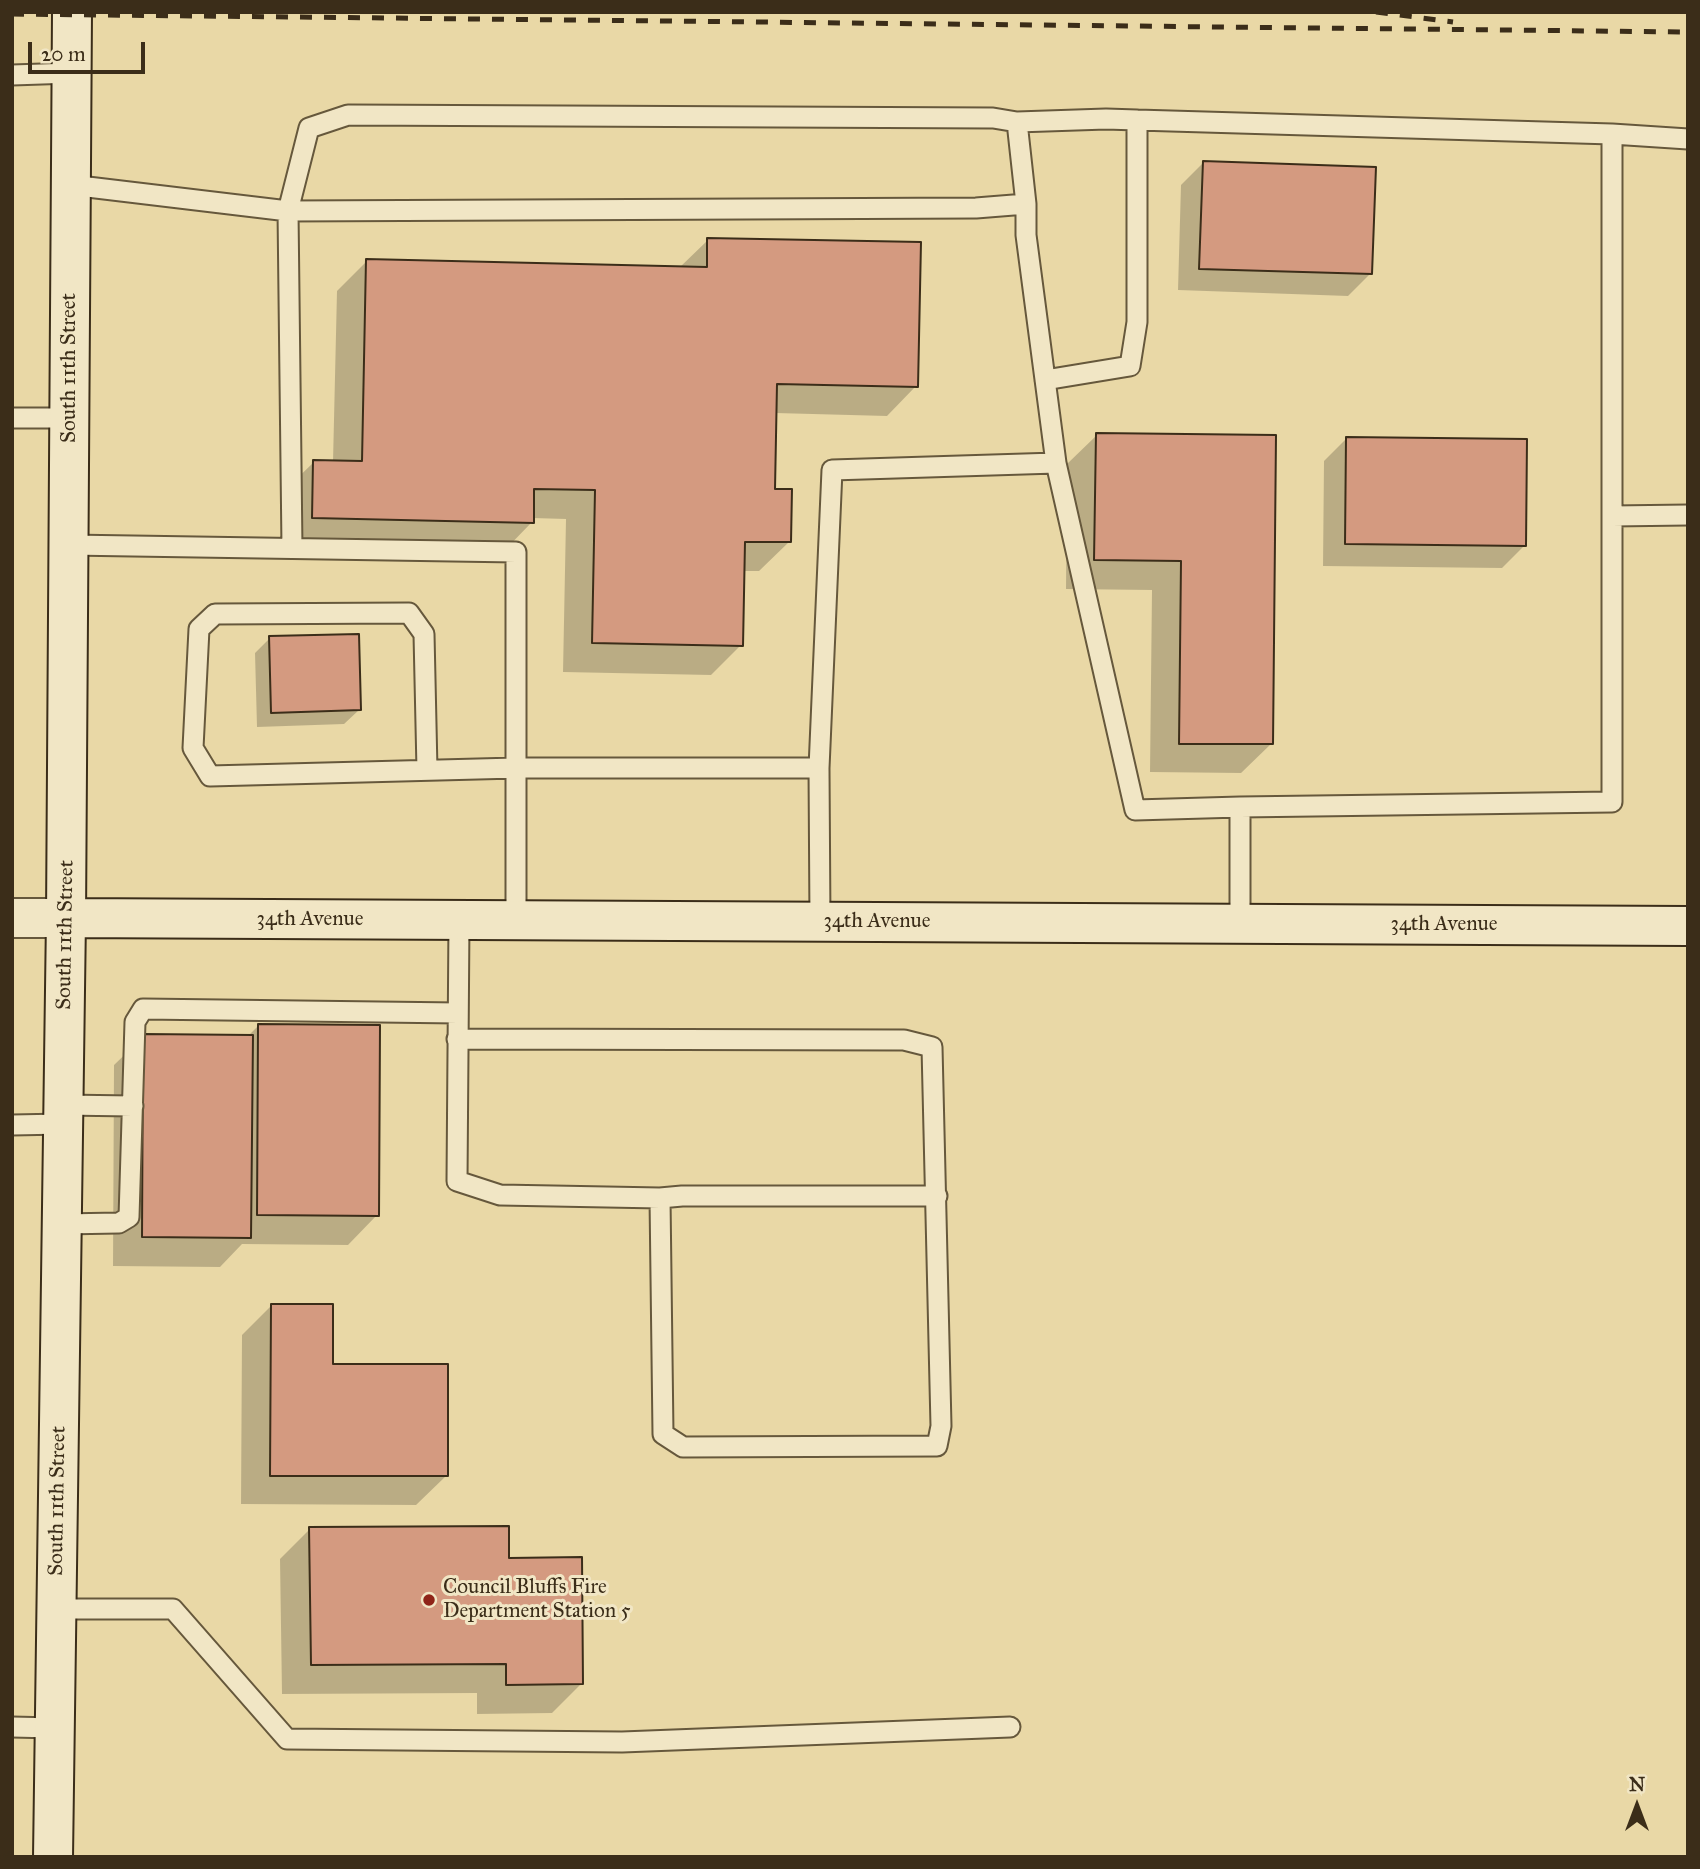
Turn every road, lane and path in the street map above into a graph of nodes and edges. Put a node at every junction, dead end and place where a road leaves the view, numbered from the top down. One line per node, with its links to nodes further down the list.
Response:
1 (72, 12): 2 (street, South 11th Street)
2 (72, 73): 3 (lane); 8 (street, South 11th Street)
3 (12, 75)
4 (1138, 120): 5 (lane); 6 (lane); 11 (lane)
5 (1017, 122): 9 (lane); 10 (lane)
6 (1612, 134): 7 (lane); 16 (lane)
7 (1688, 139)
8 (71, 185): 10 (lane); 13 (street, South 11th Street)
9 (1026, 204): 10 (lane); 11 (lane)
10 (288, 211): 18 (lane)
11 (1045, 380): 14 (lane)
12 (12, 418): 13 (lane)
13 (70, 418): 17 (street, South 11th Street)
14 (1056, 463): 20 (lane); 22 (lane)
15 (1688, 515): 16 (lane)
16 (1612, 516): 22 (lane)
17 (69, 545): 18 (lane); 24 (street, South 11th Street)
18 (292, 548): 19 (lane)
19 (516, 768): 20 (lane); 21 (lane); 26 (lane)
20 (819, 768): 27 (lane)
21 (428, 770): 21 (lane)
22 (1240, 807): 28 (lane)
23 (12, 918): 24 (street, 34th Avenue)
24 (66, 918): 25 (street, 34th Avenue); 33 (street, South 11th Street)
25 (459, 921): 26 (street, 34th Avenue); 30 (lane)
26 (516, 921): 27 (street, 34th Avenue)
27 (820, 922): 28 (street, 34th Avenue)
28 (1240, 924): 29 (street, 34th Avenue)
29 (1688, 926)
30 (458, 1013): 31 (lane); 32 (lane)
31 (457, 1039): 35 (lane); 36 (lane)
32 (133, 1106): 33 (lane); 37 (lane)
33 (63, 1115): 34 (lane); 37 (street, South 11th Street)
34 (12, 1125)
35 (937, 1196): 36 (lane); 36 (lane)
36 (660, 1198)
37 (62, 1224): 38 (street, South 11th Street)
38 (56, 1609): 40 (lane); 41 (street, South 11th Street)
39 (12, 1727): 41 (lane)
40 (1010, 1727)
41 (54, 1728): 42 (street, South 11th Street)
42 (53, 1857)

